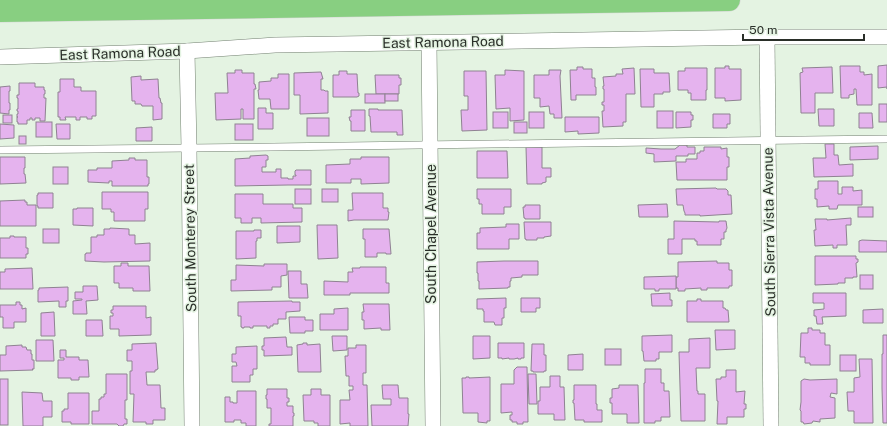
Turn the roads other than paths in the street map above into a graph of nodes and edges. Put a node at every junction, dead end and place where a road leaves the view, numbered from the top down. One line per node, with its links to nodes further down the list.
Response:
1 (729, 0): 2 (highway)
2 (0, 12)
3 (767, 37): 4 (street, East Ramona Road); 5 (street, East Ramona Road); 9 (street, South Sierra Vista Avenue)
4 (887, 37)
5 (429, 42): 6 (street, East Ramona Road); 10 (street, South Chapel Avenue)
6 (187, 50): 7 (street, East Ramona Road); 11 (street, South Monterey Street)
7 (0, 57)
8 (887, 139): 9 (lane)
9 (768, 140): 10 (lane); 15 (street, South Sierra Vista Avenue)
10 (430, 145): 11 (lane); 14 (street, South Chapel Avenue)
11 (189, 148): 12 (lane); 13 (street, South Monterey Street)
12 (0, 150)
13 (192, 426)
14 (433, 426)
15 (771, 426)

